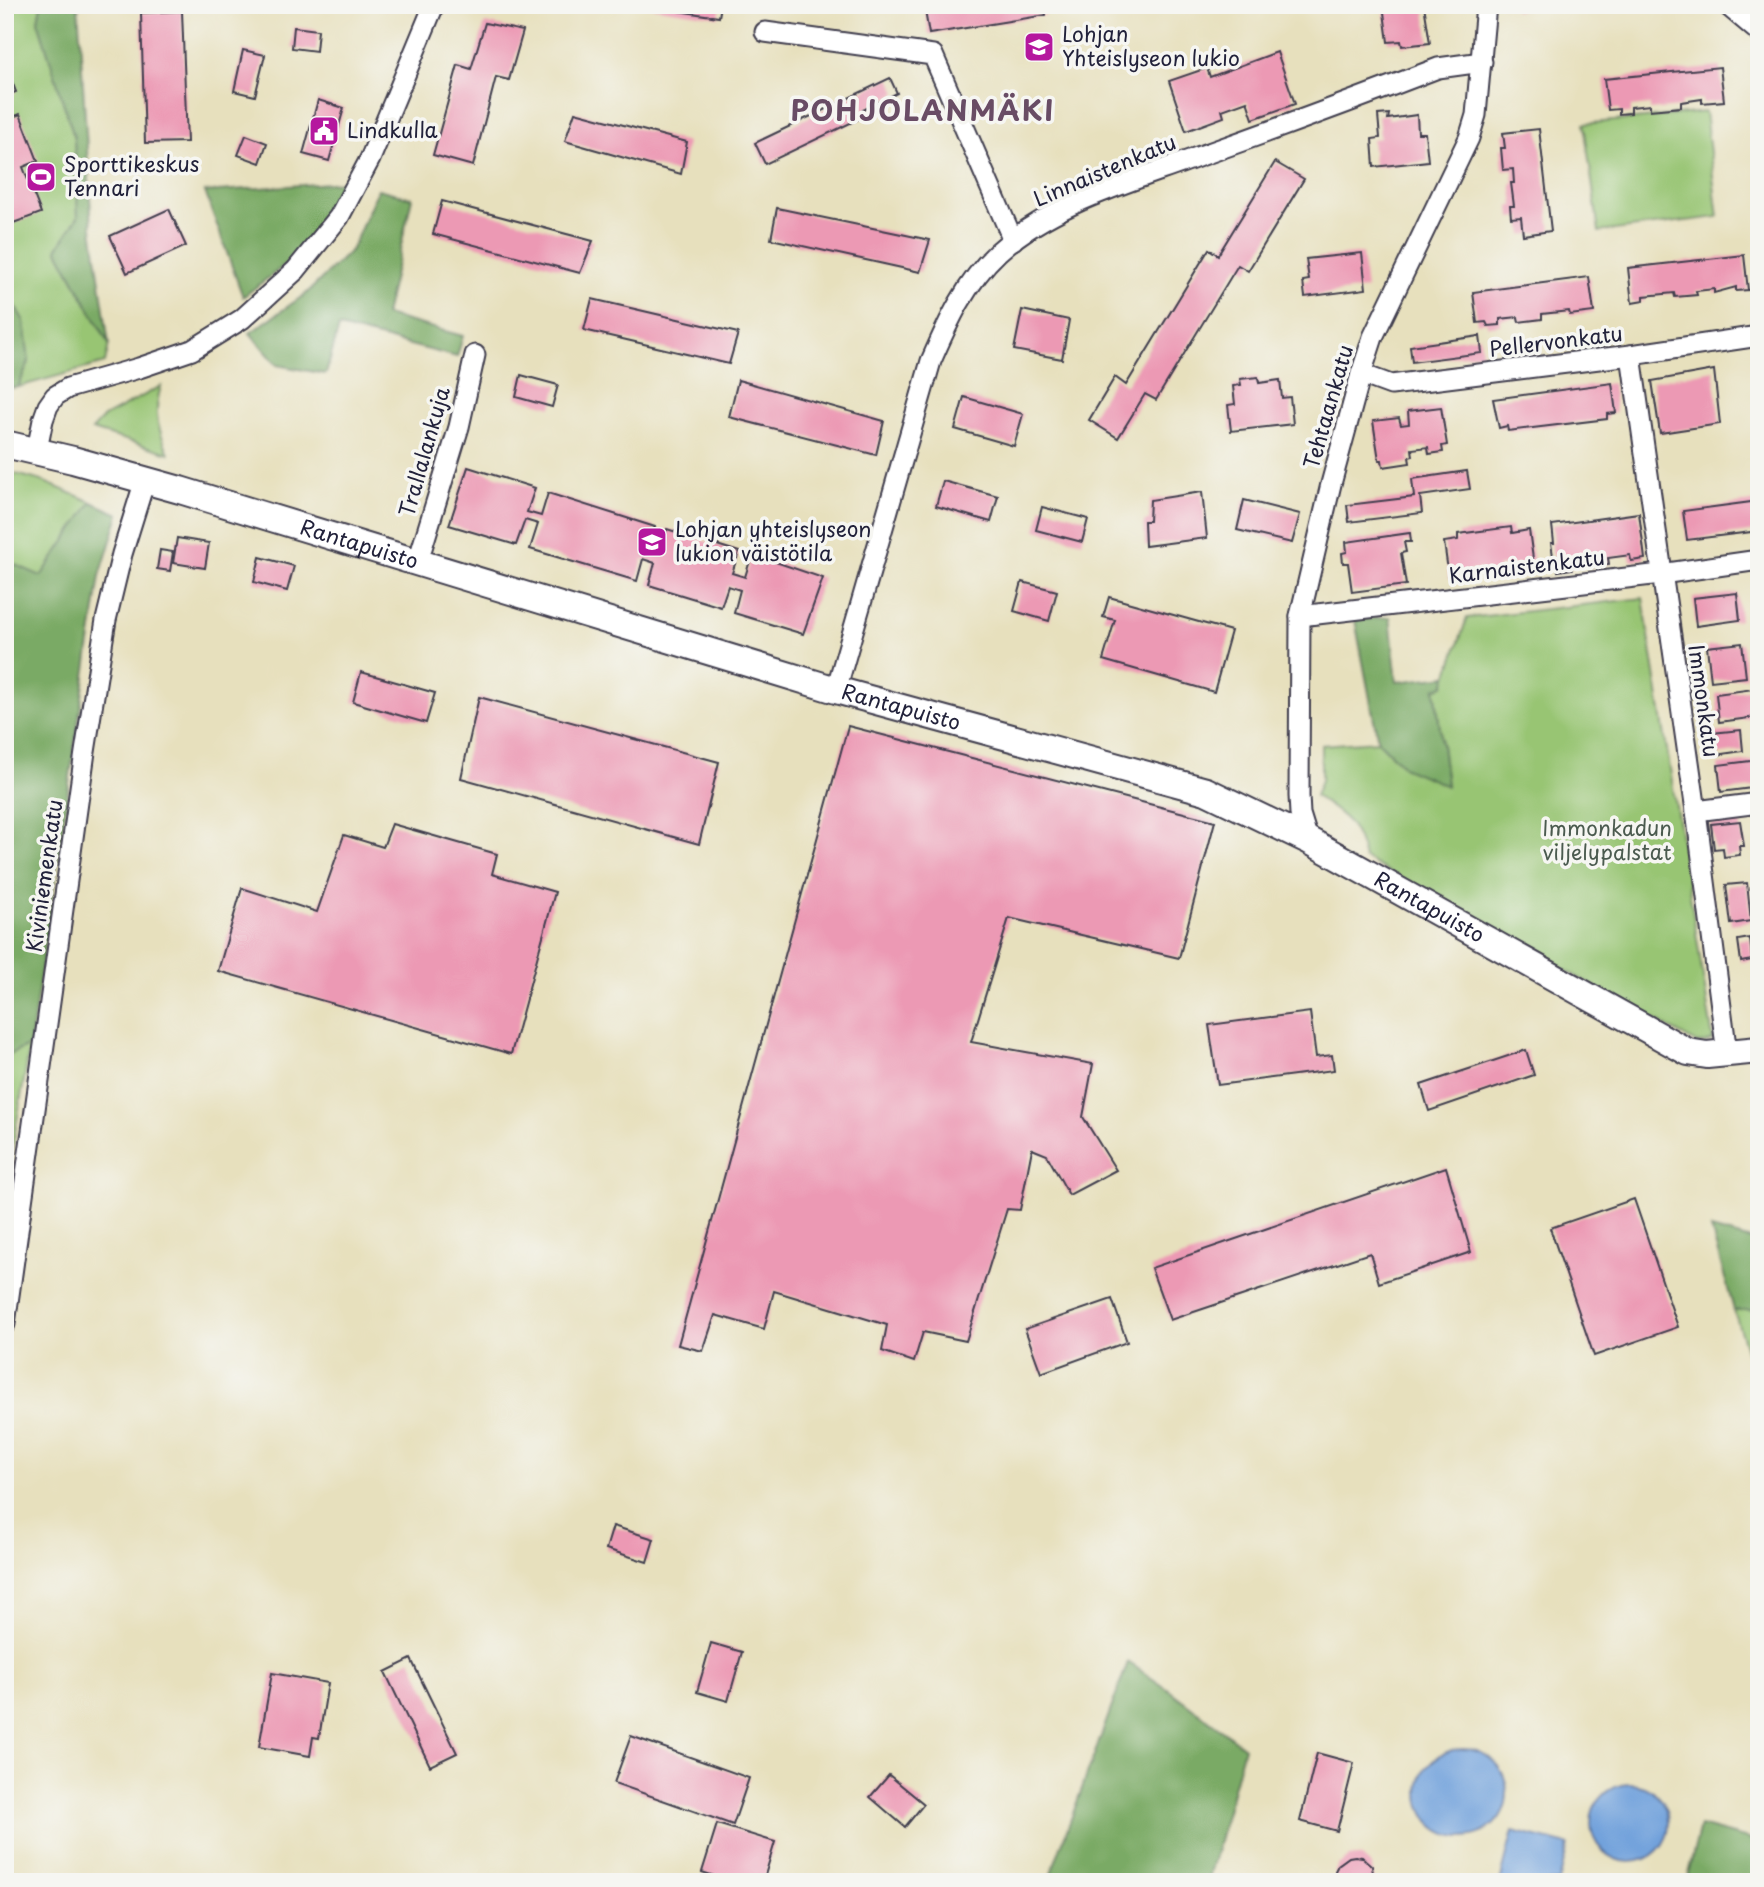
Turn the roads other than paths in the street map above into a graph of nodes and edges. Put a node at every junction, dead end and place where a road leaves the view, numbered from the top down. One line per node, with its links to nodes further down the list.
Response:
1 (435, 5): 14 (street)
2 (1486, 5): 7 (street, Tehtaankatu)
3 (1759, 6): 4 (street)
4 (1735, 11): 6 (street)
5 (765, 32): 8 (street)
6 (1759, 32)
7 (1482, 61): 8 (street, Linnaistenkatu); 12 (street, Tehtaankatu)
8 (1013, 240): 20 (street, Linnaistenkatu)
9 (1759, 336): 11 (street, Pellervonkatu)
10 (475, 355): 17 (street, Trallalankuja)
11 (1632, 355): 12 (street, Pellervonkatu); 18 (street, Immonkatu)
12 (1360, 374): 19 (street, Tehtaankatu)
13 (5, 444): 14 (street, Rantapuisto)
14 (37, 450): 15 (street, Rantapuisto)
15 (145, 480): 17 (street, Rantapuisto); 26 (street, Kiviniemenkatu)
16 (1759, 560): 18 (street, Karnaistenkatu)
17 (418, 561): 20 (street, Rantapuisto)
18 (1661, 574): 19 (street, Karnaistenkatu); 22 (street, Immonkatu)
19 (1300, 616): 23 (street, Tehtaankatu)
20 (836, 690): 23 (street, Rantapuisto)
21 (1759, 803): 22 (street)
22 (1696, 811): 25 (street, Immonkatu)
23 (1308, 840): 25 (street, Rantapuisto)
24 (1759, 1049): 25 (street, Rantapuisto)
25 (1727, 1054)
26 (5, 1324)

